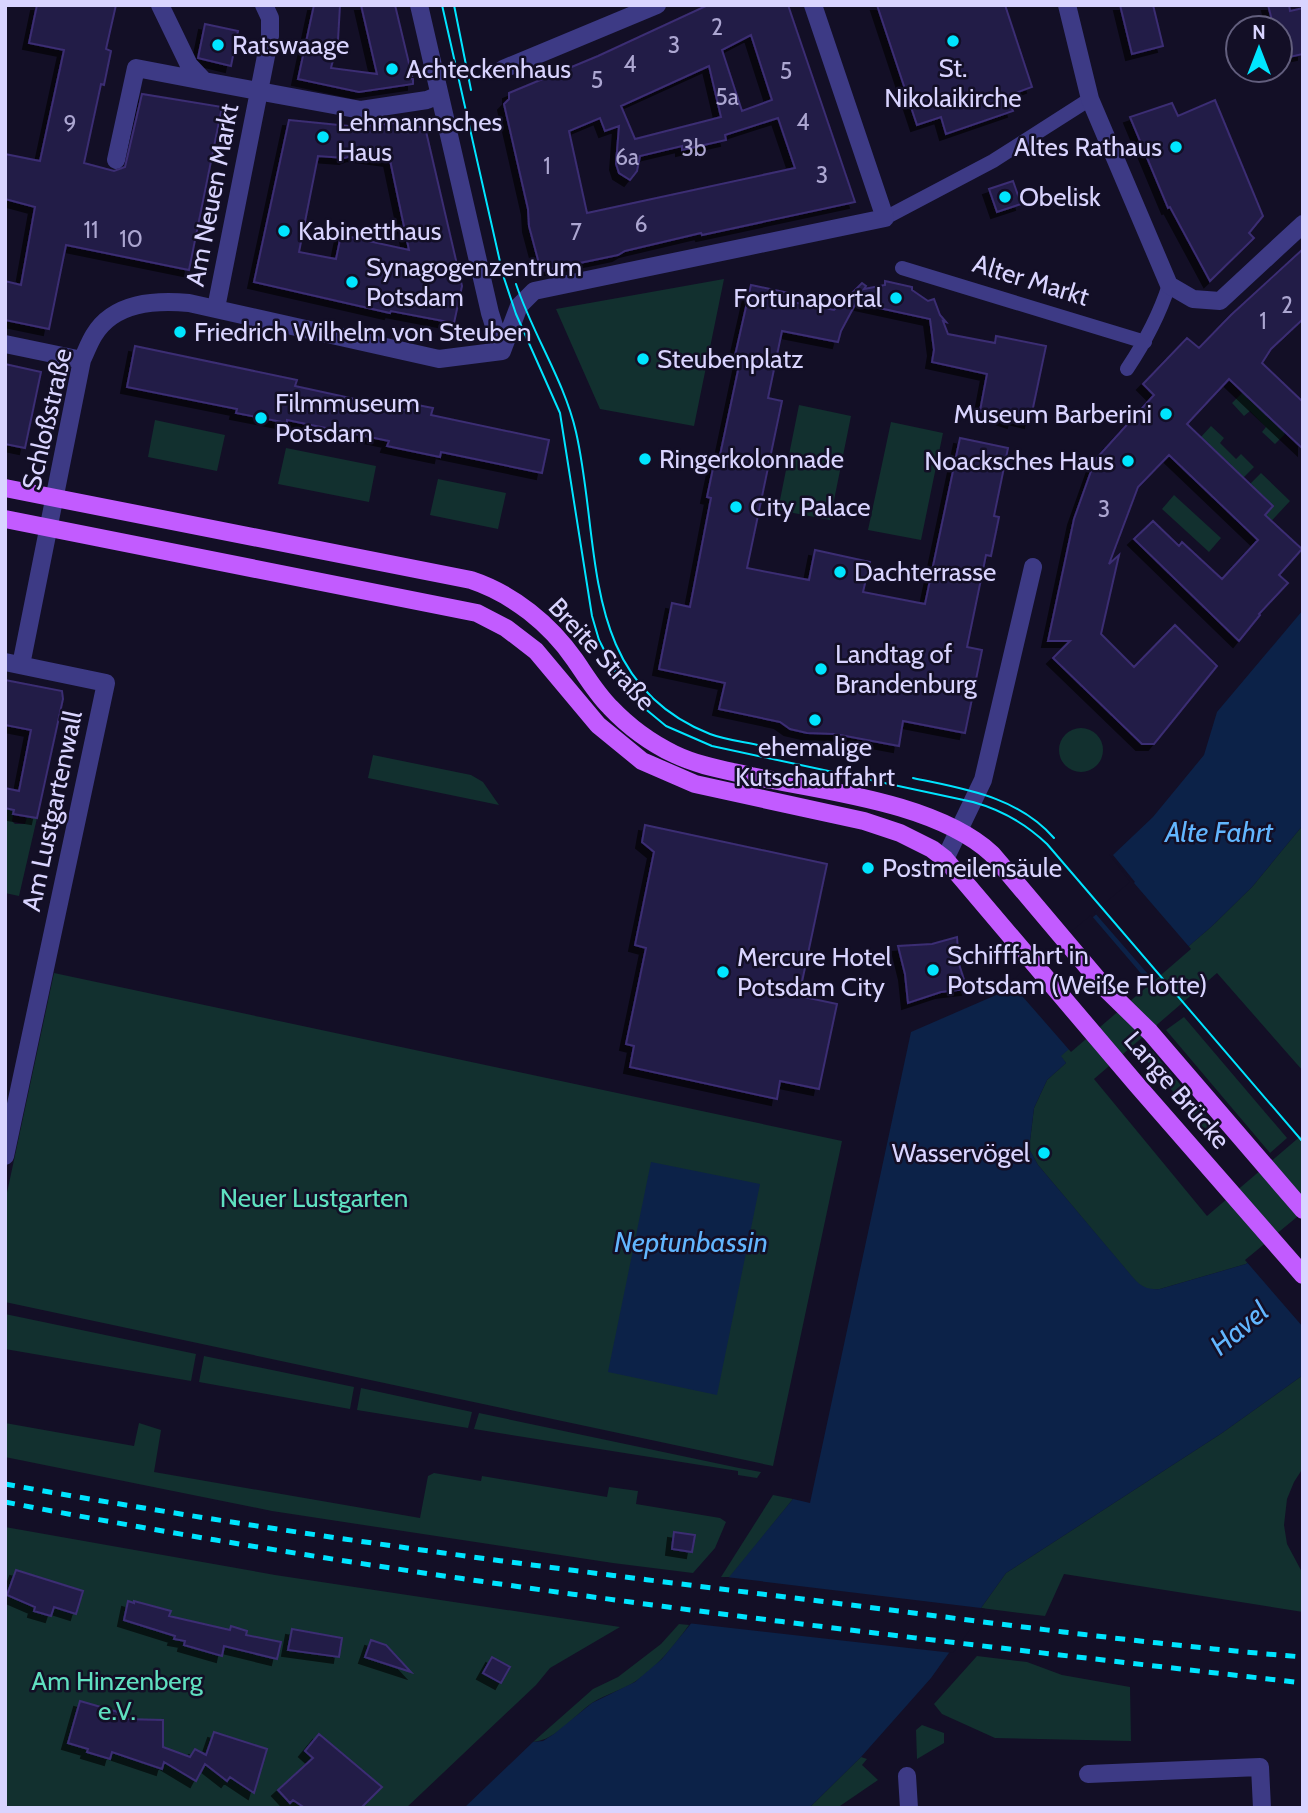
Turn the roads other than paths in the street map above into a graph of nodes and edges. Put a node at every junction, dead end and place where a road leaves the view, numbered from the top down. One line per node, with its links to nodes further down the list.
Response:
1 (160, 5): 8 (street, Am Neuen Markt)
2 (264, 5): 9 (street, Am Neuen Markt)
3 (419, 5): 10 (street)
4 (657, 5): 7 (street)
5 (813, 5): 13 (street)
6 (1067, 5): 11 (street)
7 (503, 69)
8 (204, 81): 9 (street, Am Neuen Markt); 12 (street, Am Neuen Markt)
9 (259, 92): 10 (street); 17 (street, Am Neuen Markt)
10 (439, 95): 20 (street)
11 (1090, 99): 13 (street); 16 (street)
12 (116, 160)
13 (885, 218): 20 (street)
14 (1303, 224): 16 (street)
15 (902, 268): 18 (street, Alter Markt)
16 (1169, 285): 18 (street)
17 (216, 308): 20 (street, Schloßstraße); 21 (street, Schloßstraße)
18 (1145, 342): 22 (street)
19 (5, 344): 21 (street)
20 (502, 351)
21 (82, 360): 24 (street, Schloßstraße)
22 (1127, 369)
23 (5, 488): 24 (main road, Breite Straße)
24 (56, 498): 26 (street, Schloßstraße); 29 (main road, Breite Straße)
25 (5, 519): 26 (main road, Breite Straße)
26 (50, 527): 28 (street, Schloßstraße); 30 (main road, Breite Straße)
27 (1033, 567): 29 (street)
28 (13, 664): 33 (street, Am Lustgartenwall)
29 (960, 832): 30 (street); 31 (main road, Breite Straße)
30 (945, 859): 32 (main road, Breite Straße)
31 (1042, 913): 34 (main road, Lange Brücke)
32 (1012, 938): 35 (main road, Lange Brücke)
33 (5, 1156)
34 (1303, 1210)
35 (1303, 1275)
36 (1088, 1774): 39 (street)
37 (907, 1776): 38 (street)
38 (909, 1808)
39 (1262, 1808)

